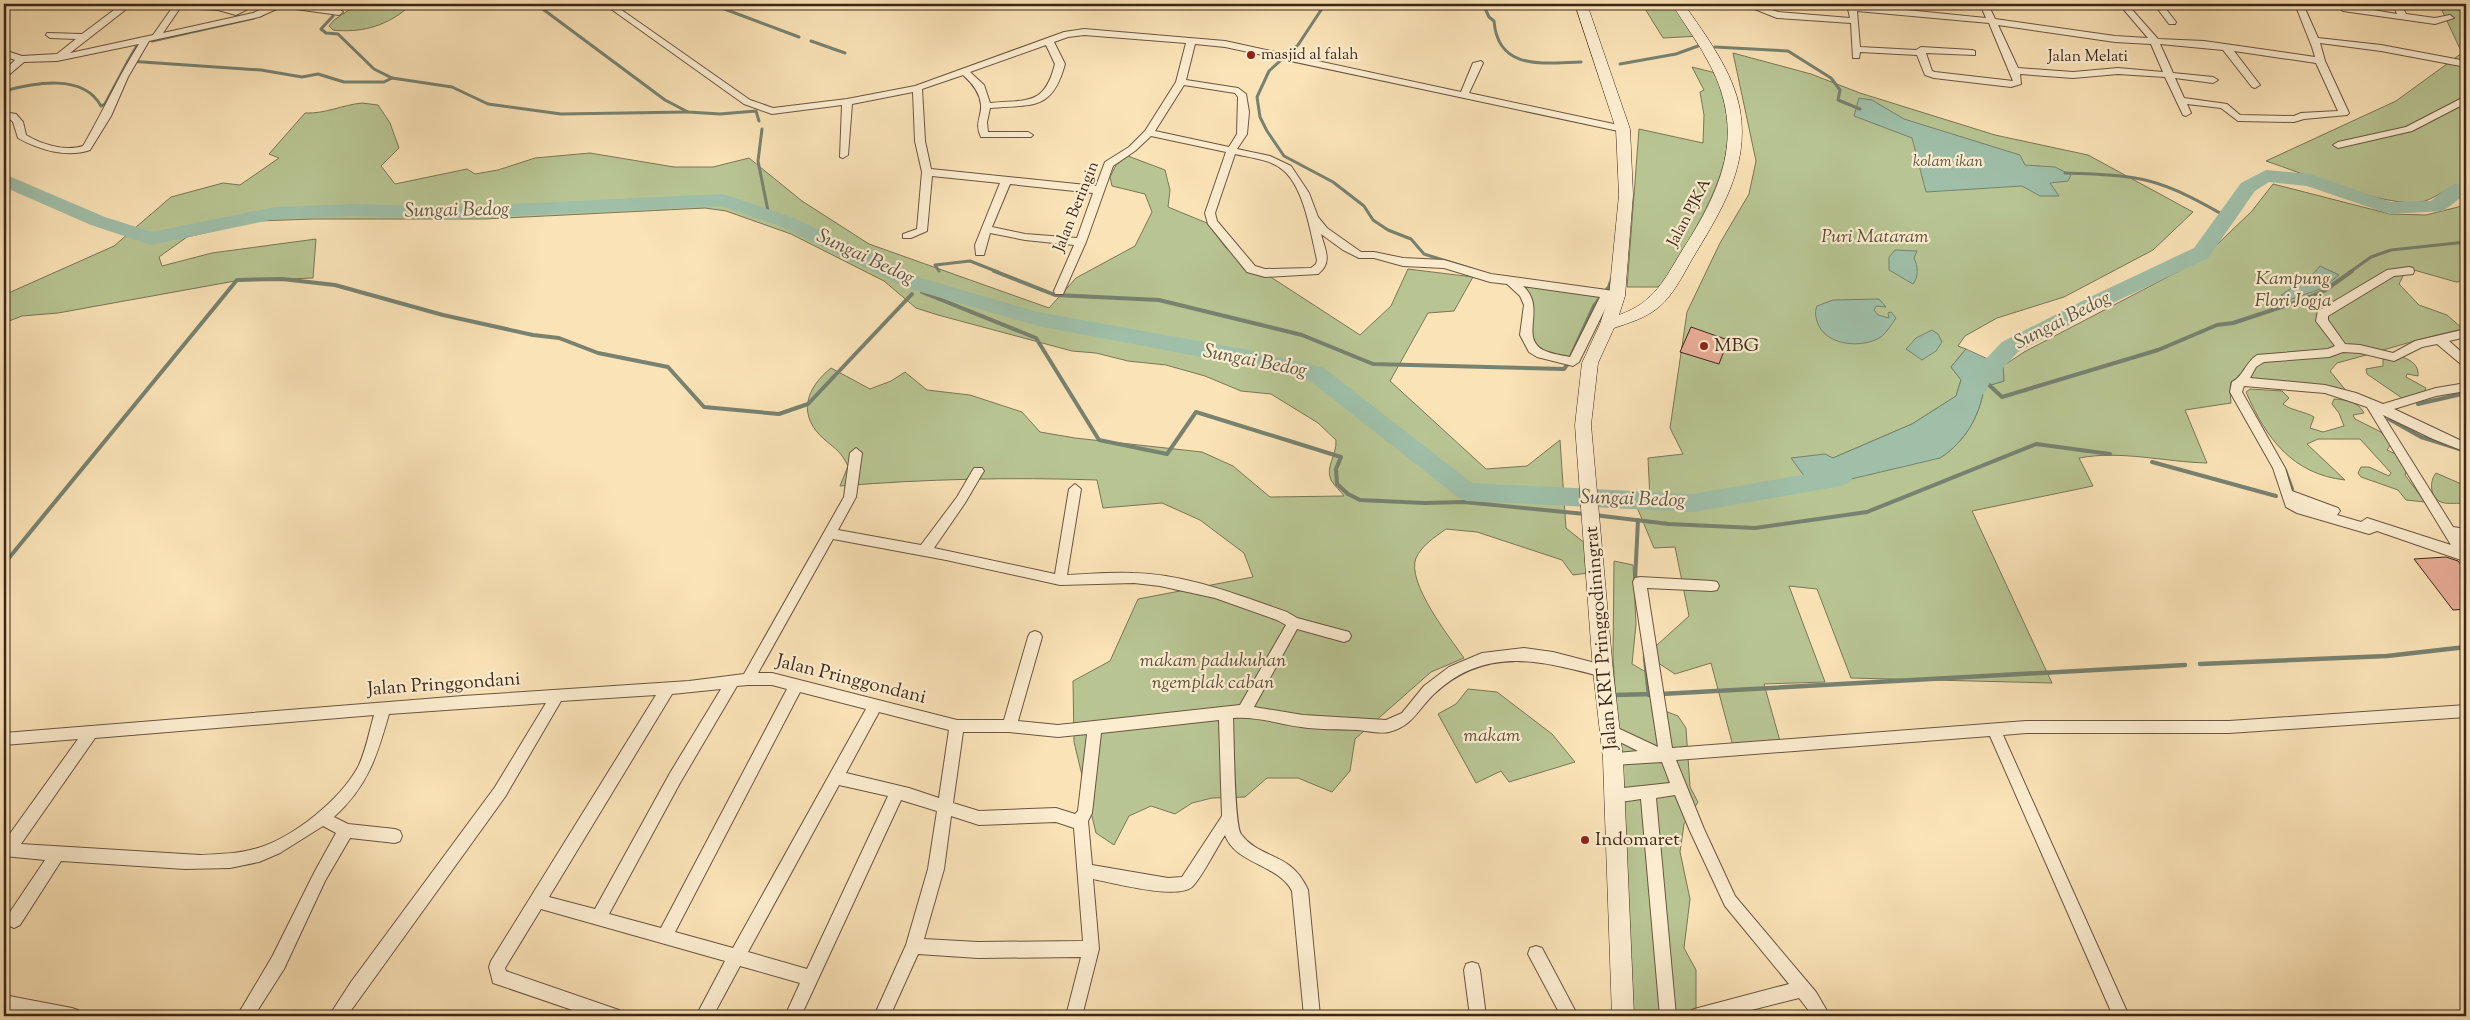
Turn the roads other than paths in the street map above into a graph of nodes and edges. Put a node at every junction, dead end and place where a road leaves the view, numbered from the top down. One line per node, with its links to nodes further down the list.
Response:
1 (127, 4): 12 (street); 22 (street)
2 (254, 4): 12 (street)
3 (608, 4): 49 (street)
4 (1580, 4): 53 (main road, Jalan KRT Pringgodiningrat)
5 (1678, 4): 71 (main road, Jalan PJKA)
6 (1746, 4): 18 (street)
7 (1984, 4): 19 (street)
8 (2122, 4): 25 (street, Jalan Melati)
9 (2158, 4): 20 (street)
10 (2299, 4): 26 (street)
11 (2397, 4): 16 (street)
12 (178, 5): 23 (street)
13 (1851, 6): 18 (street); 19 (street)
14 (2342, 8): 16 (street)
15 (339, 12): 23 (street)
16 (2402, 16): 17 (street)
17 (2450, 18)
18 (1855, 21): 30 (street)
19 (1992, 21): 25 (street); 39 (street)
20 (2172, 22)
21 (50, 35): 22 (street)
22 (82, 37): 34 (street)
23 (156, 37): 24 (street)
24 (146, 39): 34 (street); 52 (street)
25 (2154, 40): 29 (street); 40 (street, Jalan Melati)
26 (2314, 40): 35 (street); 37 (street)
27 (1049, 41): 28 (street); 38 (street); 50 (street)
28 (1191, 41): 43 (street, Jalan Beringin); 46 (street)
29 (2226, 47): 35 (street); 44 (street)
30 (1920, 48): 32 (street); 39 (street)
31 (4, 53): 33 (street)
32 (1972, 53)
33 (21, 58): 34 (street); 41 (street)
34 (57, 58)
35 (2320, 61): 48 (street)
36 (1478, 62): 46 (street)
37 (2466, 64)
38 (964, 71): 45 (street); 50 (street)
39 (2015, 71): 40 (street, Jalan Melati)
40 (2169, 75): 42 (street); 48 (street)
41 (4, 76)
42 (2213, 80)
43 (1181, 82): 54 (street, Jalan Beringin); 57 (street)
44 (2255, 85)
45 (917, 88): 49 (street); 59 (street)
46 (1464, 95): 53 (street)
47 (2466, 99): 56 (street)
48 (2181, 100): 51 (street)
49 (847, 102): 58 (street)
50 (986, 106): 55 (street)
51 (2186, 113)
52 (4, 115)
53 (1623, 129): 70 (main road, Jalan KRT Pringgodiningrat)
54 (1149, 133): 57 (street); 61 (street, Jalan Beringin)
55 (1028, 135)
56 (2338, 146)
57 (1231, 152): 62 (street); 62 (street)
58 (843, 155)
59 (927, 172): 60 (street); 64 (street)
60 (1006, 180): 61 (street); 63 (street)
61 (1099, 190): 65 (street, Jalan Beringin)
62 (1312, 218): 68 (street)
63 (986, 229): 65 (street); 66 (street)
64 (907, 236)
65 (1081, 242): 69 (street, Jalan Beringin)
66 (980, 253)
67 (2409, 271): 74 (street)
68 (1510, 281): 70 (street); 70 (street)
69 (1059, 291)
70 (1612, 295): 71 (main road, Jalan KRT Pringgodiningrat)
71 (1608, 324): 93 (main road, Jalan KRT Pringgodiningrat)
72 (2466, 333): 73 (street)
73 (2439, 339): 74 (street); 75 (street)
74 (2342, 348): 76 (street)
75 (2466, 362)
76 (2242, 382): 78 (street); 87 (street)
77 (2466, 387): 78 (street)
78 (2376, 407): 79 (street); 83 (street)
79 (2466, 448)
80 (856, 453): 84 (street)
81 (978, 471): 86 (street)
82 (1075, 489): 88 (street)
83 (2448, 531): 85 (street); 87 (street)
84 (829, 533): 86 (street); 94 (street)
85 (2466, 534)
86 (924, 551): 88 (street)
87 (2464, 557)
88 (1060, 580): 90 (street)
89 (1712, 586): 110 (street)
90 (1294, 623): 91 (street); 100 (street)
91 (1344, 636)
92 (1035, 637): 104 (street)
93 (1603, 671): 100 (street, Jalan Pringgondani); 106 (main road, Jalan KRT Pringgodiningrat)
94 (741, 680): 95 (street, Jalan Pringgondani); 96 (street, Jalan Pringgondani); 127 (street)
95 (796, 686): 98 (street, Jalan Pringgondani); 129 (street)
96 (668, 688): 97 (street, Jalan Pringgondani); 126 (street)
97 (556, 698): 99 (street, Jalan Pringgondani); 141 (street)
98 (874, 706): 103 (street, Jalan Pringgondani); 112 (street)
99 (383, 709): 108 (street, Jalan Pringgondani); 118 (street)
100 (1244, 711): 102 (street, Jalan Pringgondani)
101 (2466, 711): 107 (street)
102 (1226, 715): 105 (street, Jalan Pringgondani); 119 (street)
103 (957, 726): 104 (street, Jalan Pringgondani); 117 (street)
104 (1009, 726): 105 (street, Jalan Pringgondani)
105 (1095, 728): 120 (street)
106 (1609, 730): 110 (street); 111 (main road, Jalan KRT Pringgodiningrat)
107 (1994, 730): 110 (street); 154 (street)
108 (92, 731): 109 (street, Jalan Pringgondani); 123 (street)
109 (4, 739)
110 (1663, 754): 111 (street); 113 (street)
111 (1613, 759): 116 (main road, Jalan KRT Pringgodiningrat)
112 (835, 777): 114 (street); 133 (street)
113 (1680, 788): 115 (street); 136 (street)
114 (898, 792): 117 (street); 135 (street)
115 (1648, 792): 116 (street); 151 (street)
116 (1614, 796): 150 (main road, Jalan KRT Pringgodiningrat)
117 (946, 807): 120 (street); 130 (street)
118 (323, 818): 121 (street); 124 (street)
119 (1229, 819): 125 (street); 147 (street)
120 (1079, 822): 125 (street)
121 (346, 831): 122 (street); 140 (street)
122 (395, 836)
123 (6, 849): 124 (street)
124 (58, 853): 128 (street)
125 (1087, 871): 131 (street)
126 (538, 901): 127 (street); 142 (street)
127 (598, 919): 129 (street)
128 (14, 920)
129 (665, 936): 133 (street)
130 (914, 946): 131 (street); 145 (street)
131 (1091, 950): 146 (street)
132 (1536, 954): 149 (street)
133 (738, 956): 135 (street); 143 (street)
134 (1472, 970): 148 (street)
135 (812, 978): 144 (street)
136 (1802, 989): 152 (street); 153 (street)
137 (4, 1003): 138 (street)
138 (21, 1011): 139 (street)
139 (72, 1016)
140 (245, 1016)
141 (337, 1016)
142 (613, 1016)
143 (704, 1016)
144 (793, 1016)
145 (882, 1016)
146 (1074, 1016)
147 (1312, 1016)
148 (1478, 1016)
149 (1570, 1016)
150 (1623, 1016)
151 (1668, 1016)
152 (1698, 1016)
153 (1822, 1016)
154 (2122, 1016)

